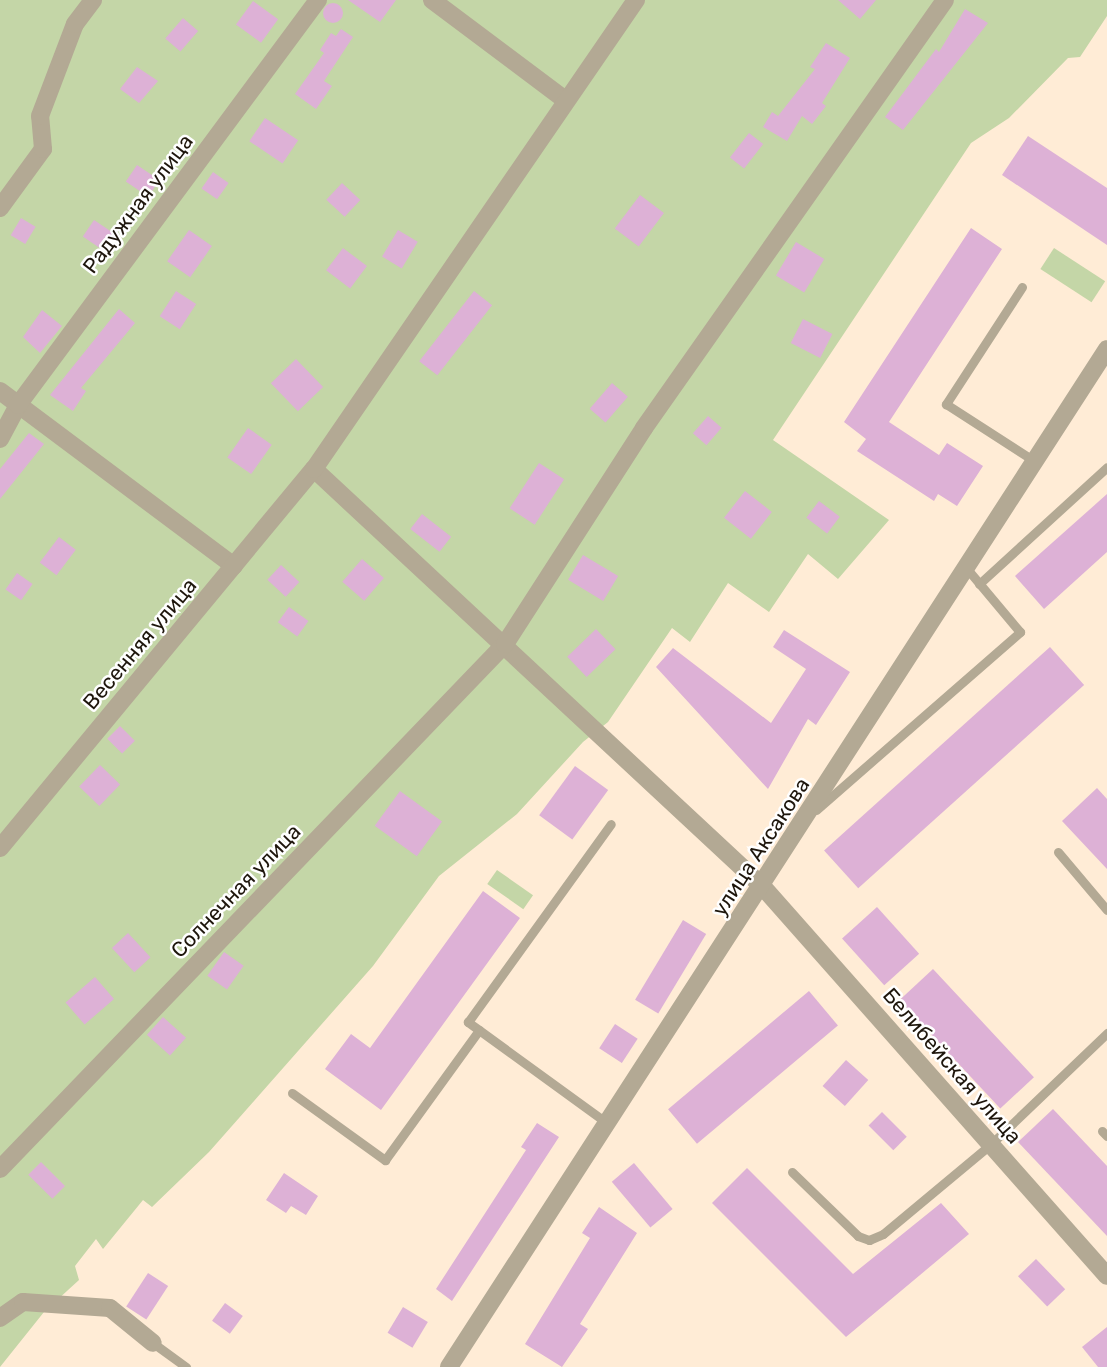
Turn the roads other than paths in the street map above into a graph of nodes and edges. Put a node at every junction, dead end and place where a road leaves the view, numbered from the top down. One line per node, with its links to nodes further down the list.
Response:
1 (93, 0): 7 (street)
2 (318, 0): 11 (street, Радужная улица)
3 (432, 0): 6 (street)
4 (636, 0): 6 (street, Весенняя улица)
5 (945, 0): 18 (street, Солнечная улица)
6 (564, 99): 15 (street, Весенняя улица)
7 (0, 208)
8 (1022, 287): 13 (lane)
9 (1107, 349): 13 (street, улица Аксакова)
10 (0, 391): 11 (street)
11 (18, 405): 12 (street, Радужная улица); 16 (street)
12 (0, 439)
13 (1036, 462): 17 (street, улица Аксакова)
14 (1107, 467): 17 (lane)
15 (314, 469): 16 (street, Весенняя улица); 18 (street, Белибейская улица)
16 (234, 566): 21 (street, Весенняя улица)
17 (974, 577): 19 (street, улица Аксакова); 19 (lane)
18 (505, 644): 23 (street, Белибейская улица); 30 (street, Солнечная улица)
19 (809, 816): 23 (street, улица Аксакова)
20 (611, 824): 25 (lane)
21 (0, 848)
22 (1058, 852): 24 (lane)
23 (763, 887): 28 (street, улица Аксакова); 29 (street, Белибейская улица)
24 (1107, 910)
25 (479, 1030): 27 (lane); 28 (lane)
26 (1107, 1033): 29 (lane)
27 (292, 1093)
28 (608, 1124): 36 (street, улица Аксакова)
29 (991, 1144): 31 (lane); 32 (street, Белибейская улица)
30 (0, 1168)
31 (792, 1172)
32 (1107, 1276)
33 (0, 1318): 34 (street)
34 (153, 1343): 35 (lane)
35 (186, 1367)
36 (449, 1367)

